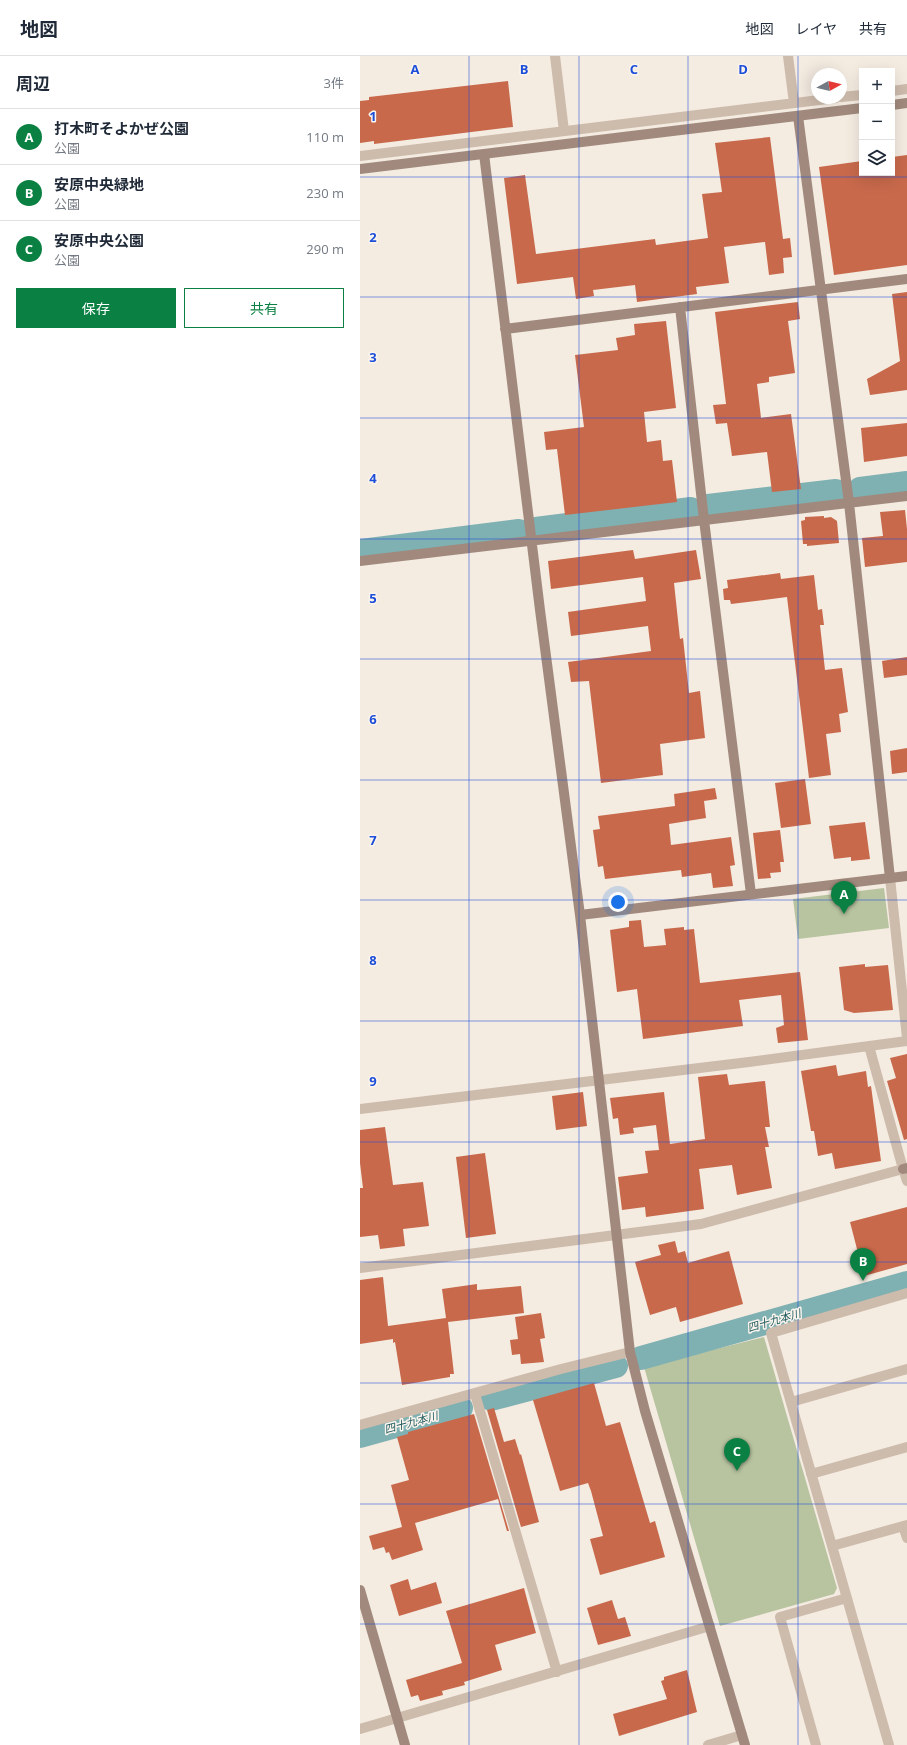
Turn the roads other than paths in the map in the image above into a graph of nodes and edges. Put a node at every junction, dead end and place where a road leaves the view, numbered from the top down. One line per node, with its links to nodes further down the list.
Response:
1 (555, 56): 13 (street)
2 (788, 56): 8 (street)
3 (907, 90): 4 (street)
4 (895, 91)
5 (859, 95): 6 (street)
6 (847, 96)
7 (811, 101): 8 (street)
8 (794, 103): 13 (street)
9 (907, 103): 10 (street)
10 (895, 105)
11 (859, 108): 12 (street)
12 (798, 116): 14 (street); 18 (street)
13 (564, 131): 15 (street)
14 (484, 154): 16 (street); 20 (street)
15 (360, 156)
16 (360, 169)
17 (907, 279): 18 (street)
18 (821, 290): 19 (street); 22 (street)
19 (680, 307): 20 (street); 23 (street)
20 (505, 329): 24 (street)
21 (907, 496): 22 (street)
22 (849, 503): 23 (street); 27 (street)
23 (704, 520): 24 (street); 28 (street)
24 (533, 541): 25 (street); 29 (street)
25 (360, 561)
26 (907, 876): 27 (street)
27 (890, 878): 28 (street); 30 (street)
28 (751, 894): 29 (street)
29 (580, 915): 33 (street)
30 (907, 1038)
31 (907, 1041): 32 (street)
32 (869, 1046): 33 (street); 35 (street)
33 (598, 1080): 34 (street); 37 (street)
34 (360, 1109)
35 (905, 1169): 36 (street); 37 (street)
36 (907, 1180)
37 (616, 1235): 38 (street); 40 (street)
38 (360, 1268)
39 (907, 1293): 43 (street)
40 (630, 1352): 42 (street); 52 (street)
41 (907, 1369): 43 (street)
42 (475, 1394): 44 (street); 53 (street)
43 (791, 1402): 46 (street)
44 (360, 1425)
45 (907, 1447): 46 (street)
46 (811, 1474): 49 (street)
47 (905, 1525): 48 (street); 49 (street)
48 (907, 1538)
49 (832, 1546): 51 (street)
50 (360, 1590): 54 (street)
51 (847, 1598): 59 (street); 60 (street)
52 (710, 1626): 53 (street); 56 (street)
53 (557, 1672): 54 (street)
54 (397, 1719): 55 (street); 57 (street)
55 (360, 1729)
56 (744, 1740): 58 (street)
57 (405, 1745)
58 (708, 1745)
59 (816, 1745)
60 (889, 1745)

